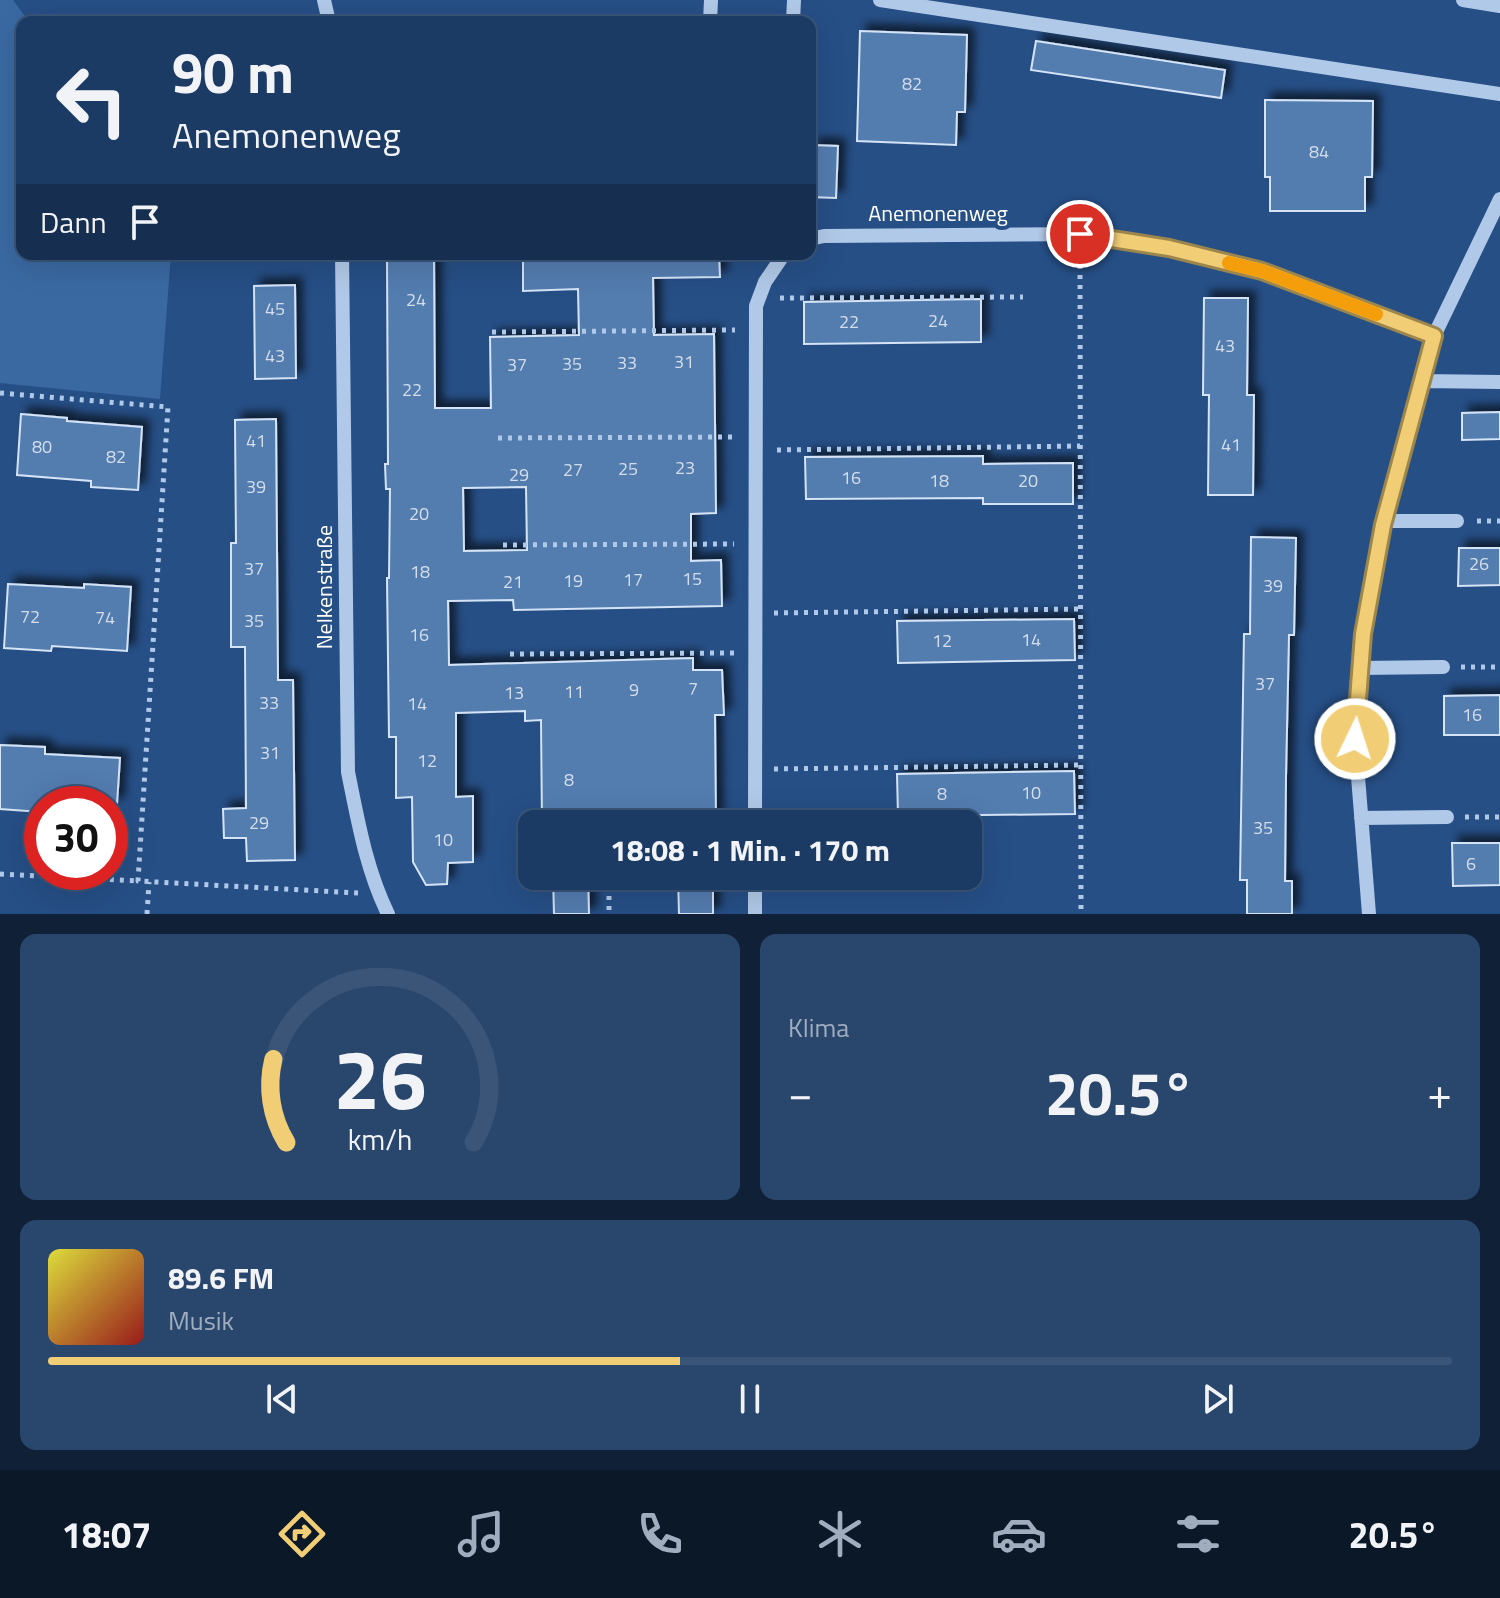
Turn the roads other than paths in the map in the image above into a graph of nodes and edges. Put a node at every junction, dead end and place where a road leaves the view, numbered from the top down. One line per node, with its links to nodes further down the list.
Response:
1 (880, 0): 4 (street)
2 (1463, 0): 3 (street)
3 (1500, 6)
4 (1500, 94)
5 (1500, 199): 9 (street)
6 (816, 238): 9 (street, Anemonenweg)
7 (342, 260): 20 (street, Nelkenstraße)
8 (780, 260): 16 (street)
9 (1434, 336): 10 (street)
10 (1422, 381): 11 (street); 12 (street)
11 (1500, 382)
12 (1384, 521): 13 (street); 15 (street)
13 (1457, 521)
14 (1443, 667): 15 (street)
15 (1360, 668): 18 (street)
16 (755, 810)
17 (1447, 817): 18 (street)
18 (1361, 818): 22 (street)
19 (755, 890): 21 (street)
20 (388, 914)
21 (755, 914)
22 (1369, 914)

